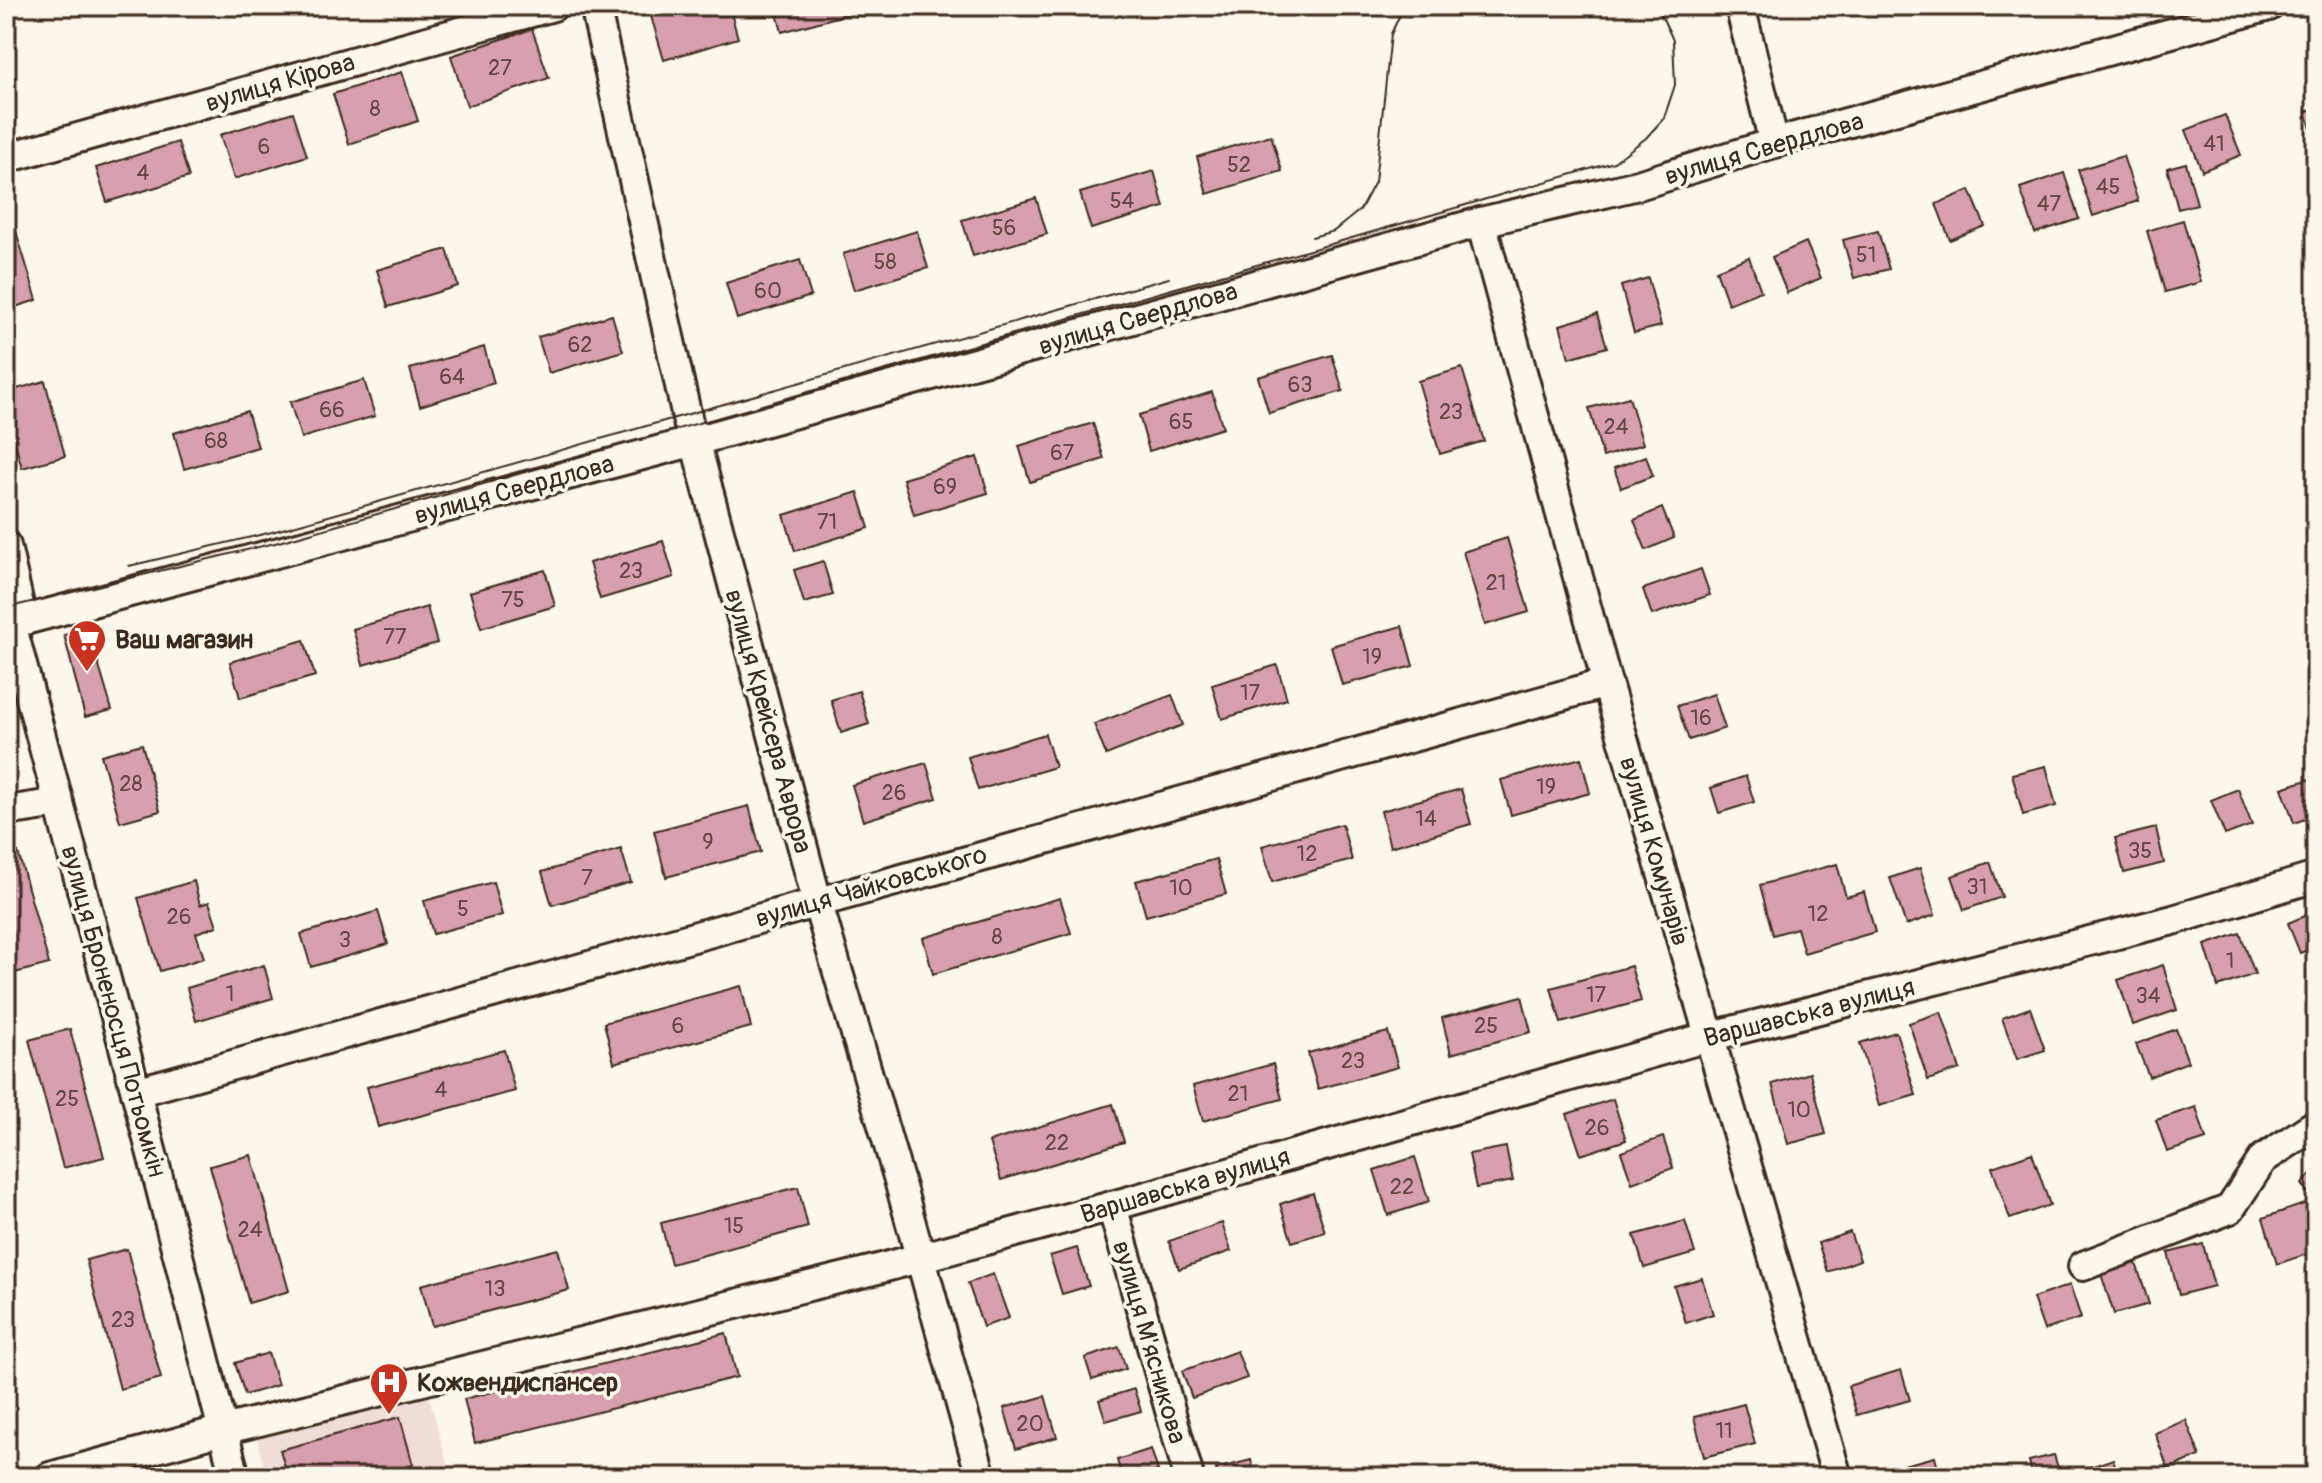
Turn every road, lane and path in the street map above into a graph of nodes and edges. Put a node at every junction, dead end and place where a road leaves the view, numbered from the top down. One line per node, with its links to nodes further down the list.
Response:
1 (553, 6): 6 (street, вулиця Кірова)
2 (595, 6): 8 (street, вулиця Крейсера Аврора)
3 (1740, 6): 5 (street)
4 (2269, 6): 5 (street, вулиця Свердлова)
5 (1774, 143): 7 (street, вулиця Свердлова)
6 (6, 158)
7 (1481, 222): 8 (street, вулиця Свердлова); 11 (street, вулиця Комунарів)
8 (695, 441): 10 (street, вулиця Свердлова); 15 (street, вулиця Крейсера Аврора)
9 (6, 546): 10 (street, вулиця Броненосця Потьомкін)
10 (8, 624): 12 (street, вулиця Броненосця Потьомкін)
11 (1607, 683): 15 (street, вулиця Чайковського); 16 (street, вулиця Комунарів)
12 (59, 803): 13 (street); 17 (street, вулиця Броненосця Потьомкін)
13 (6, 811)
14 (2316, 877): 16 (street, Варшавська вулиця)
15 (817, 901): 17 (street, вулиця Чайковського); 20 (street, вулиця Крейсера Аврора)
16 (1708, 1037): 19 (street, Варшавська вулиця); 27 (street, вулиця Комунарів)
17 (136, 1092): 22 (street, вулиця Броненосця Потьомкін)
18 (2316, 1124): 21 (street)
19 (1112, 1206): 20 (street, Варшавська вулиця); 26 (street, вулиця М'ясникова)
20 (920, 1258): 22 (street, Варшавська вулиця); 25 (street, вулиця Крейсера Аврора)
21 (2083, 1266)
22 (223, 1430): 23 (street, Варшавська вулиця); 24 (street, вулиця Броненосця Потьомкін)
23 (50, 1477)
24 (235, 1477)
25 (981, 1477)
26 (1189, 1477)
27 (1837, 1477)

